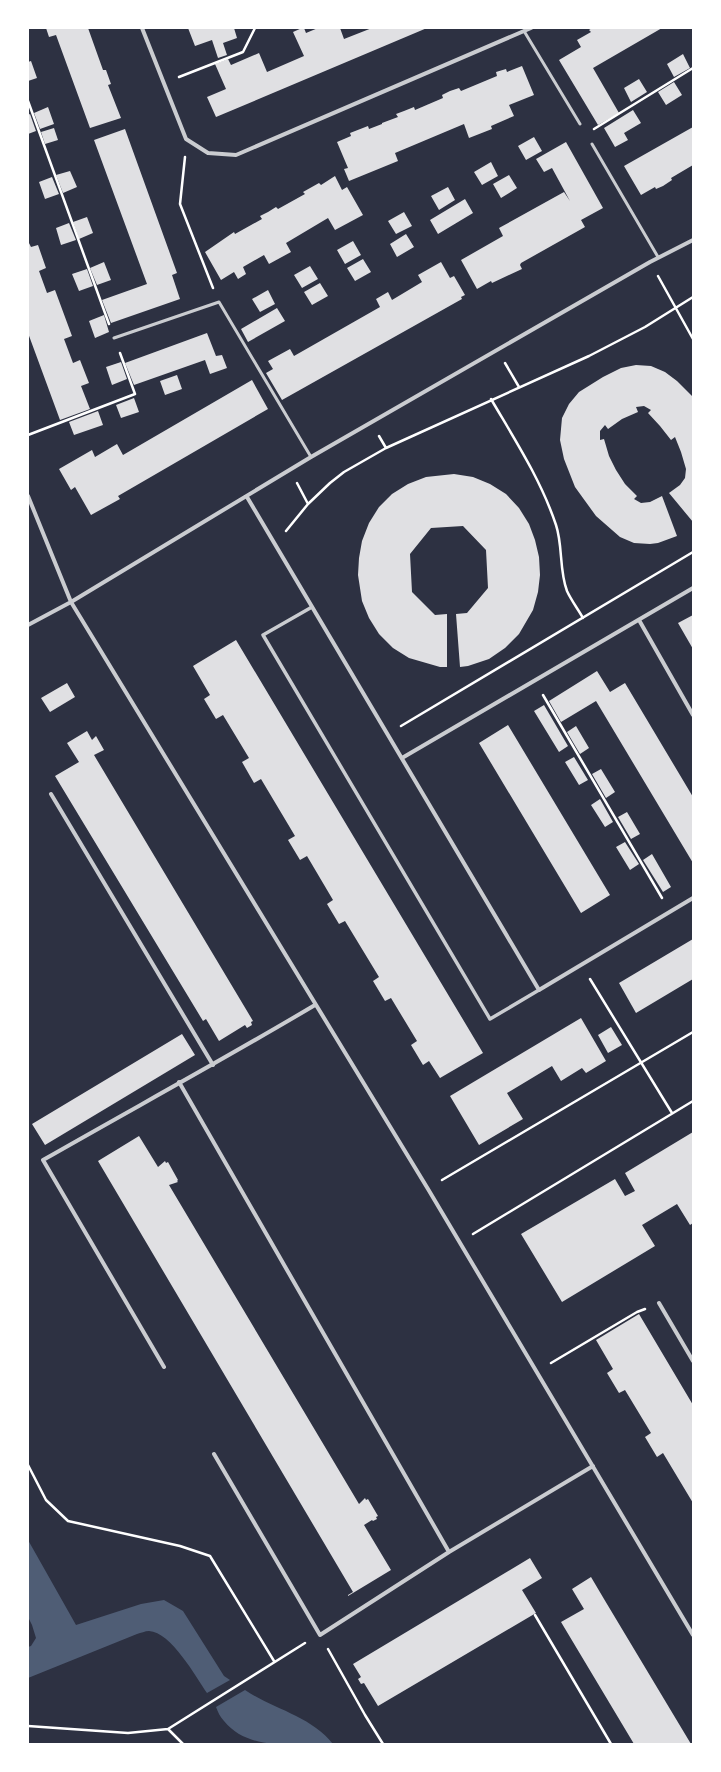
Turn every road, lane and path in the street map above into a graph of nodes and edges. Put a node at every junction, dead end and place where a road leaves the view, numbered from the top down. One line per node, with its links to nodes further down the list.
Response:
1 (142, 28): 6 (street)
2 (255, 28): 6 (path)
3 (531, 28): 4 (street)
4 (524, 31): 8 (lane); 10 (street)
5 (693, 68): 9 (path)
6 (164, 83): 10 (street)
7 (28, 101): 18 (path)
8 (580, 124)
9 (592, 130)
10 (186, 139): 16 (path)
11 (592, 144): 13 (lane)
12 (693, 240): 13 (street)
13 (658, 257): 14 (street)
14 (650, 262): 17 (path); 20 (street)
15 (693, 297): 17 (path)
16 (219, 302): 18 (lane); 24 (lane)
17 (675, 307): 19 (path); 21 (path)
18 (114, 338): 23 (path)
19 (693, 339)
20 (498, 350): 21 (path); 24 (street)
21 (519, 387): 22 (path)
22 (491, 400): 28 (path); 34 (path)
23 (28, 435)
24 (311, 457): 25 (street)
25 (289, 471): 27 (street); 28 (path)
26 (28, 496): 32 (street)
27 (247, 497): 29 (street); 32 (street)
28 (308, 504): 29 (path)
29 (275, 544): 33 (street)
30 (693, 552): 34 (path)
31 (693, 588): 35 (street)
32 (71, 602): 36 (street); 46 (street)
33 (312, 607): 39 (street); 45 (street)
34 (583, 618): 39 (path)
35 (639, 620): 37 (street); 38 (street)
36 (28, 625)
37 (534, 681): 40 (street); 43 (path)
38 (693, 715)
39 (388, 734): 40 (street)
40 (402, 758): 45 (street)
41 (51, 794): 49 (street)
42 (693, 898): 43 (street)
43 (670, 912): 44 (street)
44 (582, 965): 45 (street); 48 (path)
45 (539, 990)
46 (316, 1005): 49 (street); 53 (street)
47 (693, 1032): 48 (path)
48 (641, 1062): 52 (path); 53 (path)
49 (213, 1065): 50 (street)
50 (179, 1082): 57 (street); 62 (street)
51 (693, 1100): 52 (path)
52 (672, 1113): 54 (path)
53 (428, 1189): 54 (street)
54 (460, 1242): 58 (street)
55 (659, 1303): 56 (street); 58 (path)
56 (693, 1361)
57 (164, 1367)
58 (536, 1371): 61 (street)
59 (214, 1454): 64 (street)
60 (28, 1465): 66 (path)
61 (593, 1466): 62 (street); 65 (street)
62 (449, 1552): 64 (street)
63 (535, 1614): 71 (path)
64 (320, 1635): 66 (path); 70 (path)
65 (693, 1635)
66 (274, 1661): 68 (path)
67 (28, 1726): 68 (path)
68 (168, 1729): 69 (path)
69 (183, 1744)
70 (383, 1744)
71 (611, 1744)

